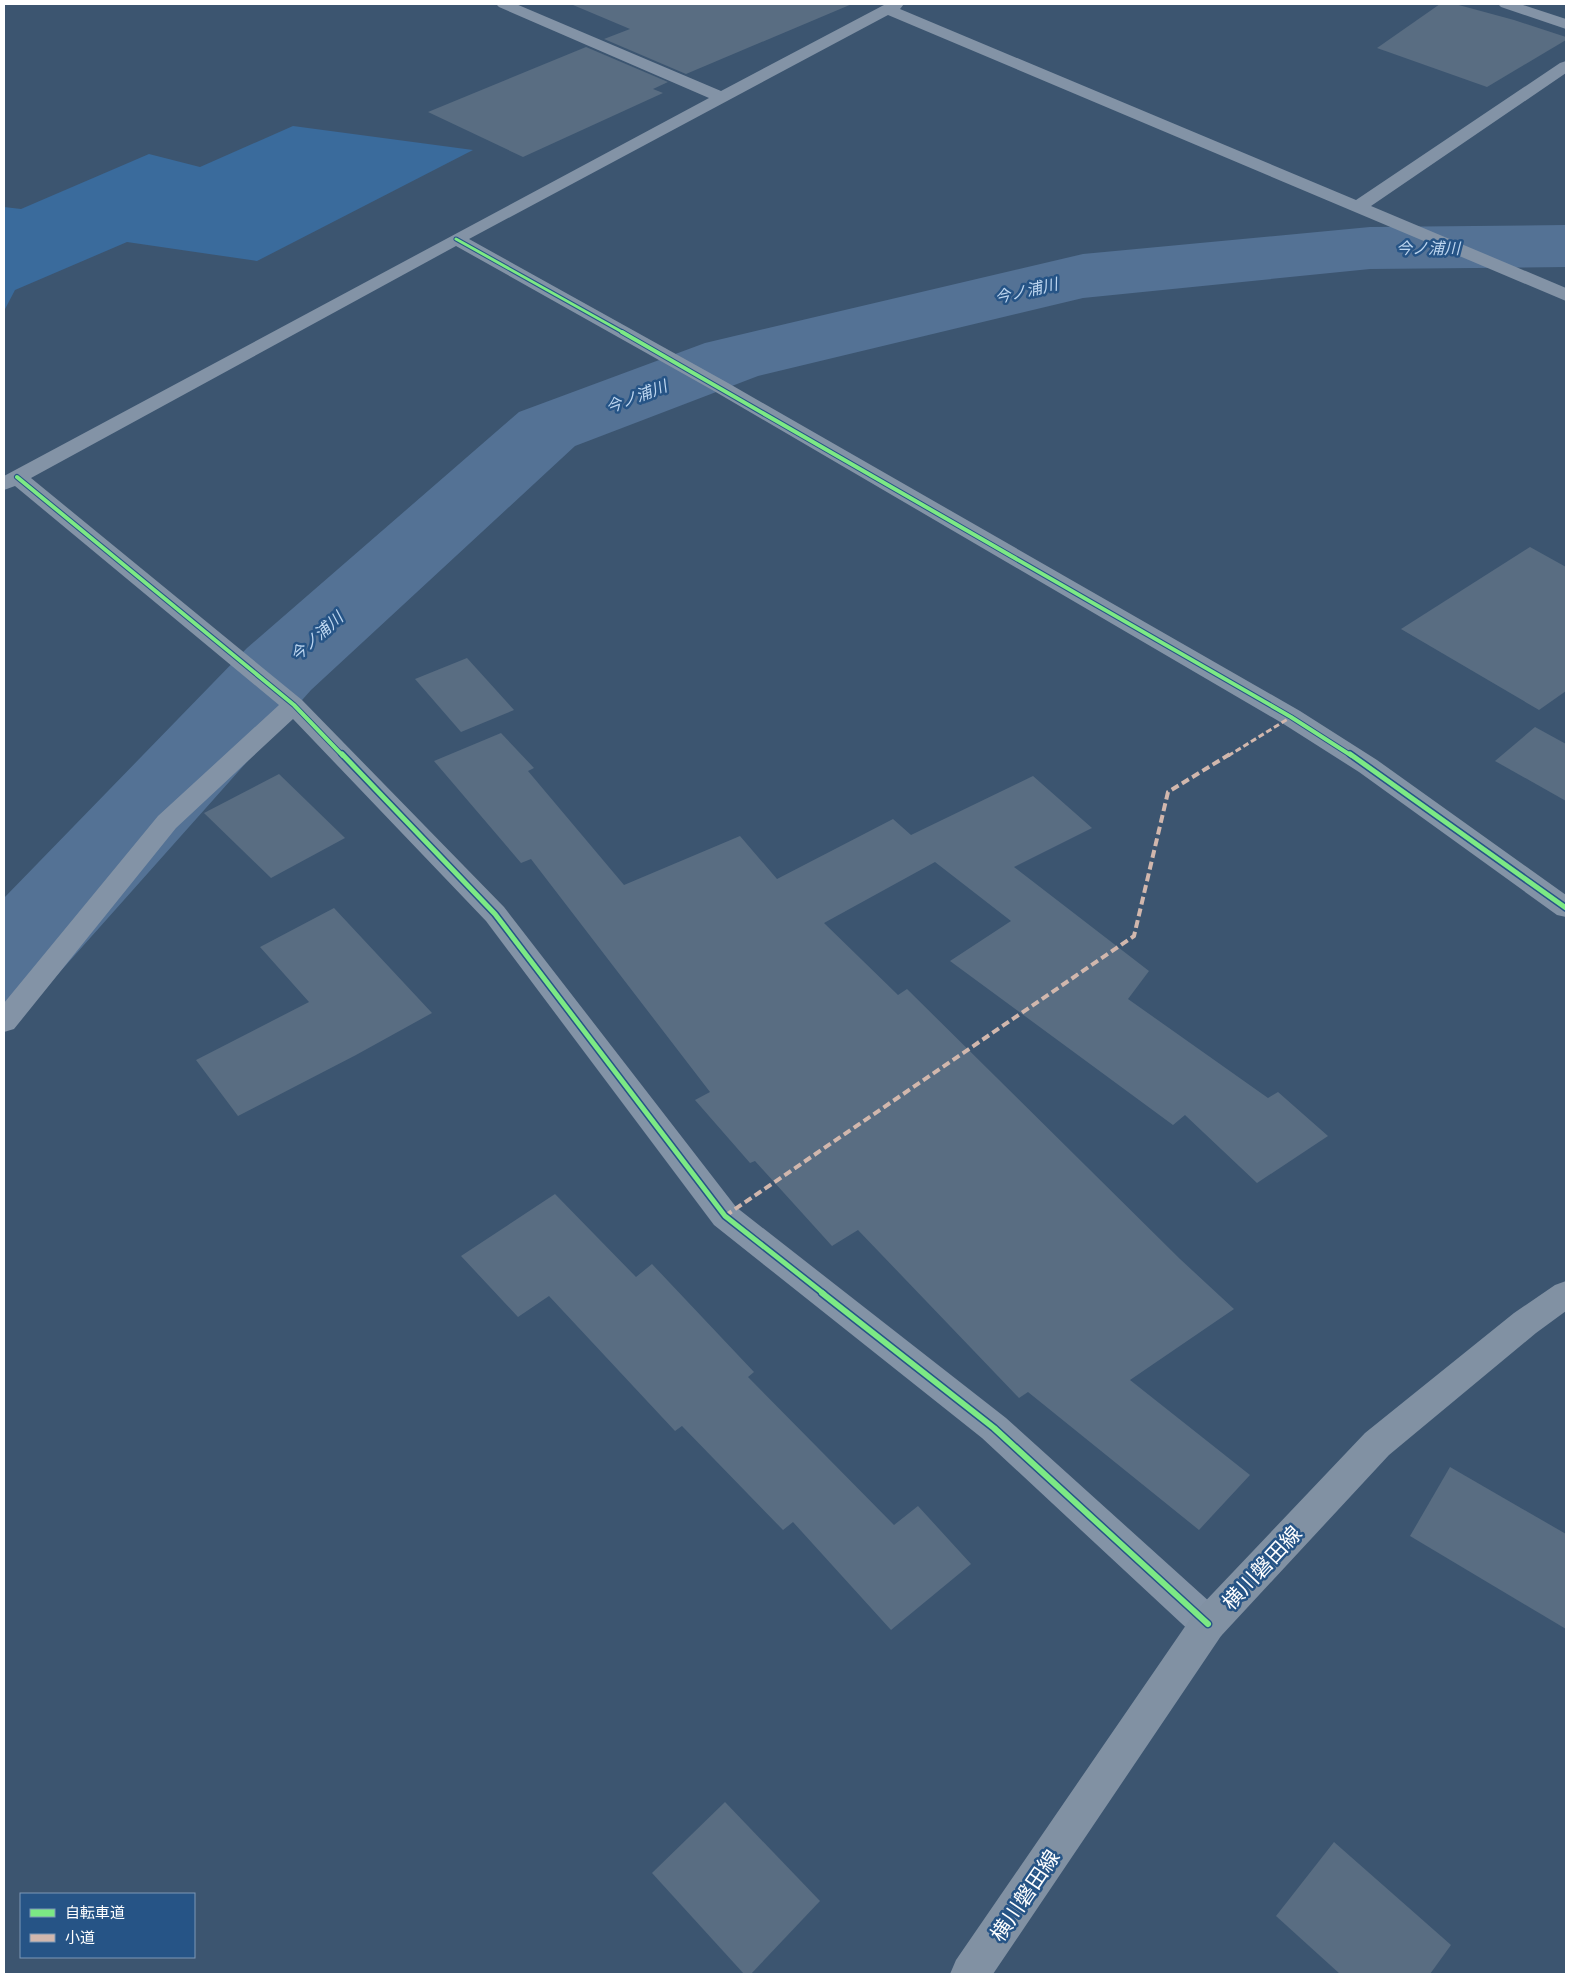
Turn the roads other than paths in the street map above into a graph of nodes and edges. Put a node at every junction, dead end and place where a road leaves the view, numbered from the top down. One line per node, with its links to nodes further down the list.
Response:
1 (504, 4): 6 (street)
2 (1506, 4): 4 (street)
3 (892, 6): 6 (street); 7 (street)
4 (1566, 24)
5 (1566, 66): 7 (street)
6 (721, 97): 8 (street)
7 (1358, 207): 9 (street)
8 (456, 239): 10 (street); 12 (street)
9 (1566, 295)
10 (10, 481): 11 (street)
11 (294, 705): 13 (street); 15 (street)
12 (1566, 908)
13 (4, 1022)
14 (1566, 1294): 15 (main road, 横川磐田線)
15 (1208, 1624): 16 (main road, 横川磐田線)
16 (970, 1974)

